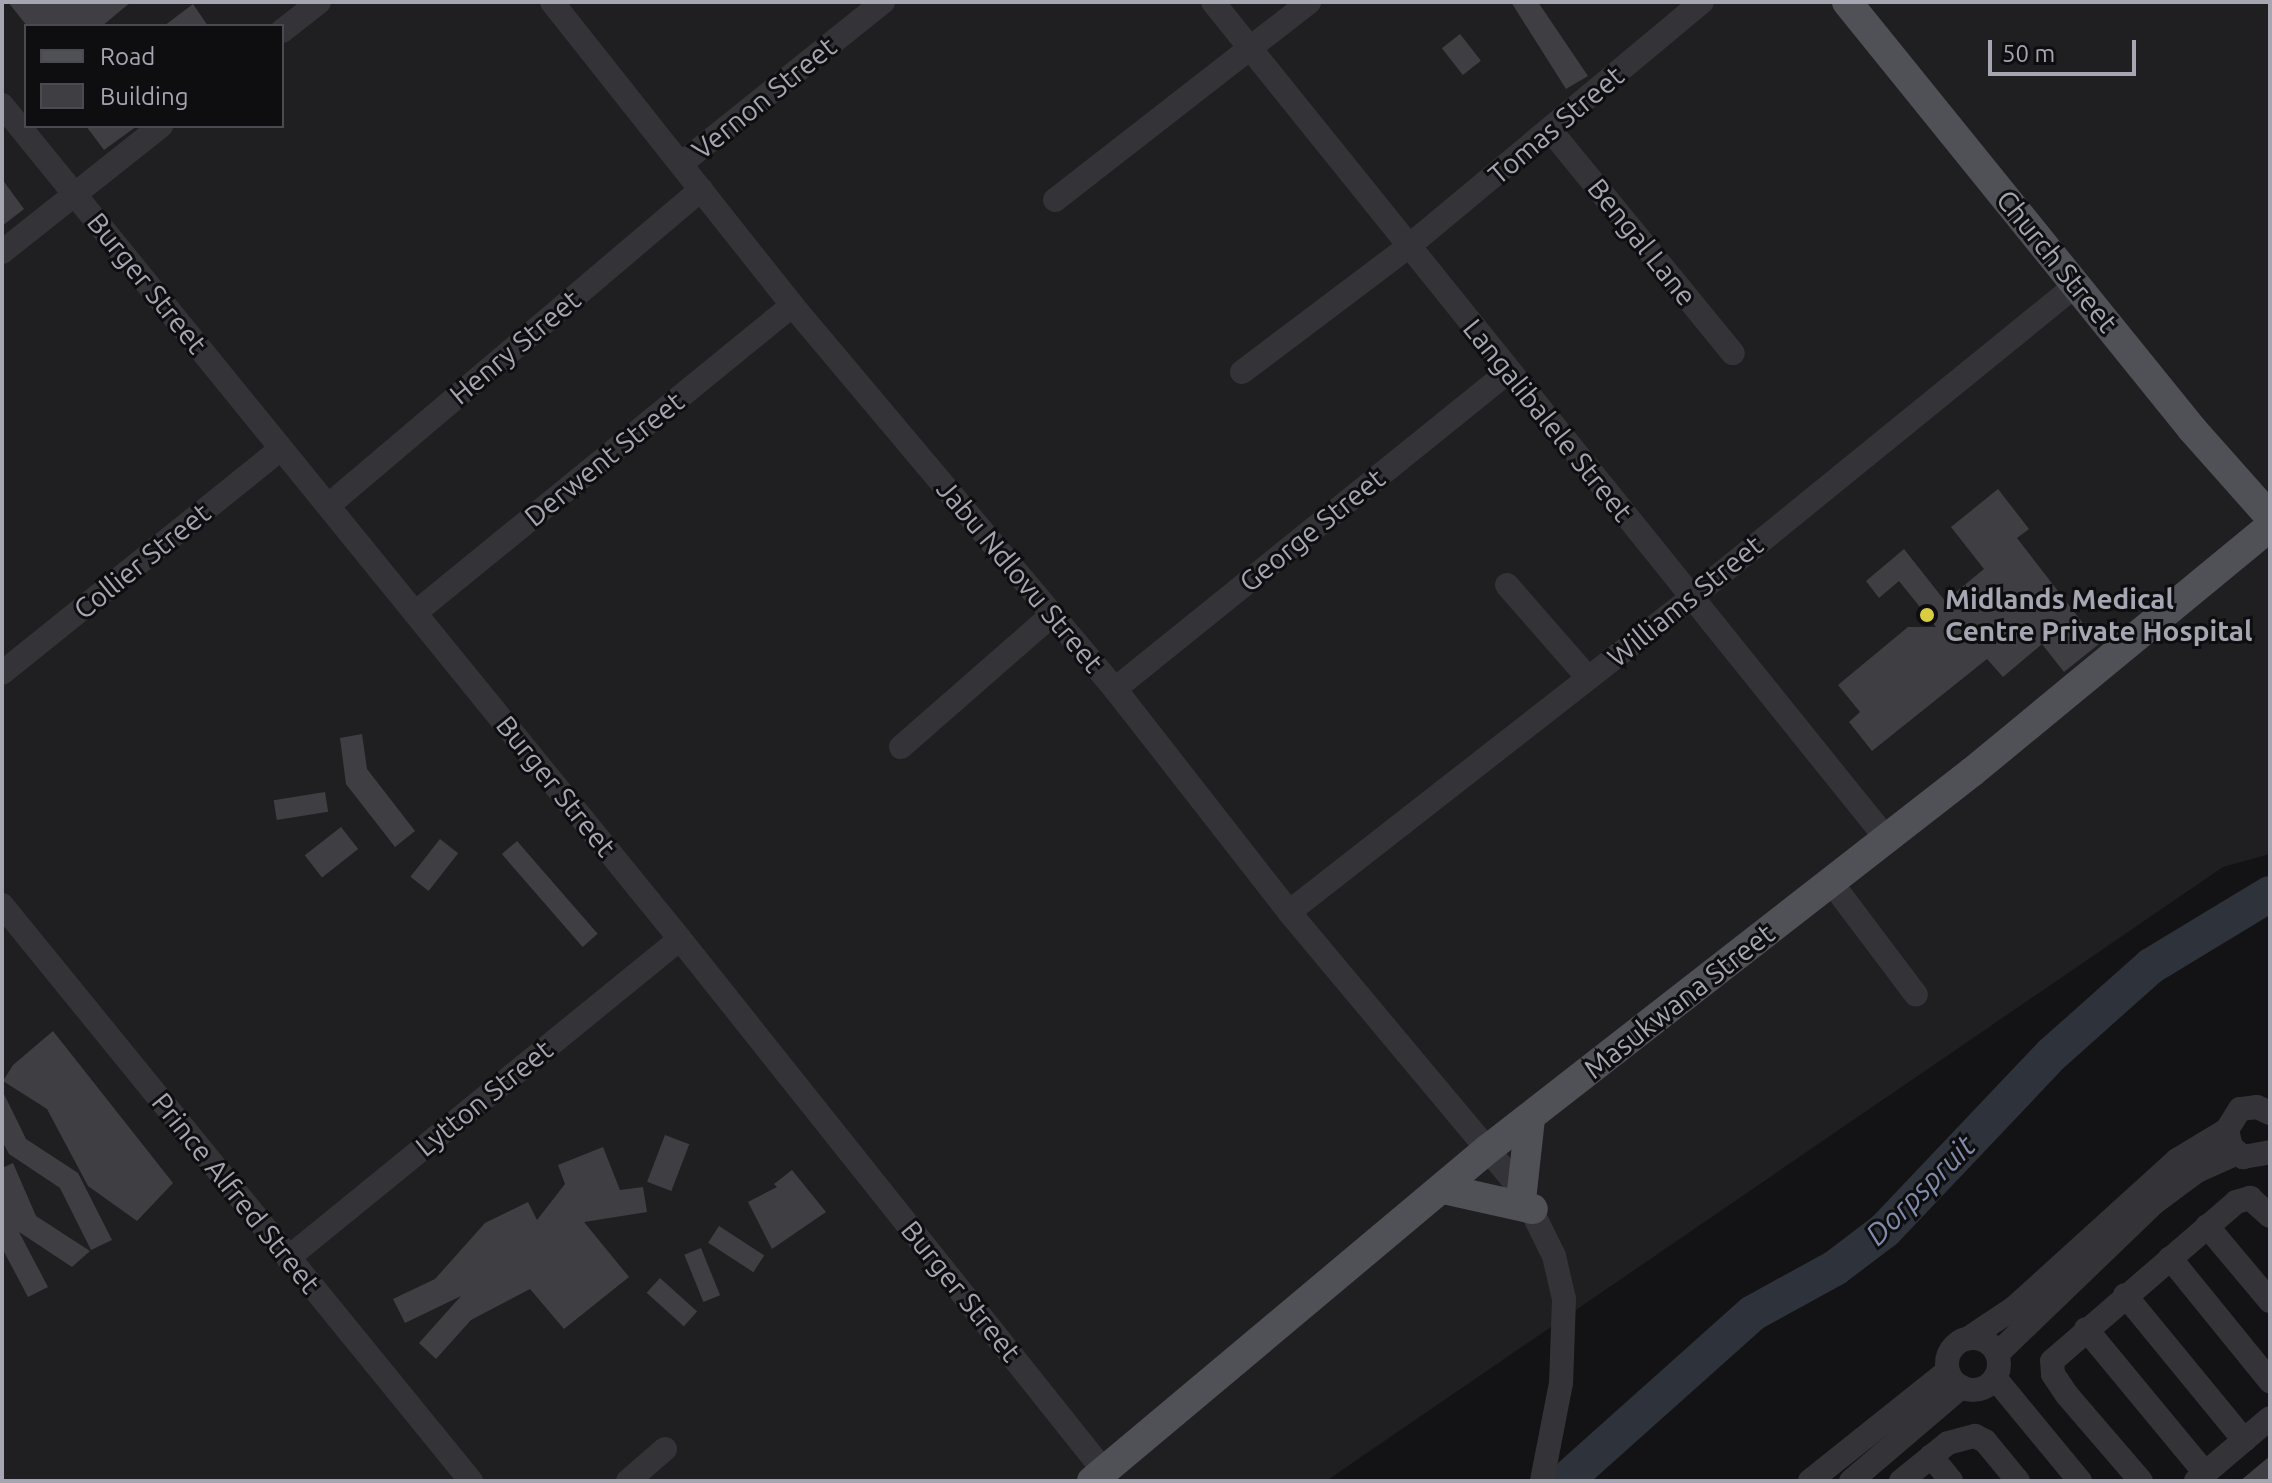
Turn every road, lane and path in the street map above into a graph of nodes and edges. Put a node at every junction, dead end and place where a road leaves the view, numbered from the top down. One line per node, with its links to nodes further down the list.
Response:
1 (319, 2): 8 (street)
2 (552, 2): 13 (street, Jabu Ndlovu Street)
3 (883, 2): 13 (street, Vernon Street)
4 (1213, 2): 9 (street, Langalibalele Street)
5 (1309, 2): 9 (street)
6 (1702, 2): 12 (street, Tomas Street)
7 (1847, 2): 19 (main road, Church Street)
8 (284, 29)
9 (1247, 45): 16 (street); 17 (street, Langalibalele Street)
10 (2, 105): 15 (street, Burger Street)
11 (159, 128): 15 (street)
12 (1551, 131): 17 (street, Tomas Street); 21 (street, Bengal Lane)
13 (682, 163): 14 (street, Jabu Ndlovu Street)
14 (701, 189): 20 (street, Jabu Ndlovu Street); 25 (street, Henry Street)
15 (75, 195): 18 (street); 24 (street, Burger Street)
16 (1055, 200)
17 (1409, 246): 22 (street, Tomas Street); 23 (street, Langalibalele Street)
18 (2, 252)
19 (2076, 285): 26 (main road, Church Street); 29 (street, Williams Street)
20 (792, 305): 30 (street, Derwent Street); 31 (street, Jabu Ndlovu Street)
21 (1733, 353)
22 (1242, 372)
23 (1508, 372): 29 (street, Langalibalele Street); 34 (street, George Street)
24 (281, 449): 25 (street, Burger Street); 32 (street, Collier Street)
25 (329, 505): 30 (street, Burger Street)
26 (2270, 517)
27 (2270, 526): 36 (main road, Masukwana Street)
28 (1507, 585): 33 (street)
29 (1691, 598): 33 (street, Williams Street); 36 (street, Langalibalele Street)
30 (415, 613): 40 (street, Burger Street)
31 (1052, 615): 34 (street, Jabu Ndlovu Street); 35 (street)
32 (2, 673)
33 (1588, 678): 39 (street, Williams Street)
34 (1115, 689): 39 (street, Jabu Ndlovu Street)
35 (901, 747)
36 (1885, 837): 37 (main road, Masukwana Street)
37 (1831, 882): 41 (street); 43 (main road, Masukwana Street)
38 (2, 905): 52 (street, Prince Alfred Street)
39 (1289, 912): 45 (street, Jabu Ndlovu Street)
40 (680, 939): 52 (street, Lytton Street); 67 (street, Burger Street)
41 (1916, 995)
42 (2268, 1110): 44 (street)
43 (1530, 1118): 45 (main road, Masukwana Street); 49 (main road)
44 (2227, 1130): 47 (street); 57 (street)
45 (1488, 1149): 48 (main road, Masukwana Street); 49 (street, Jabu Ndlovu Street)
46 (2270, 1152): 47 (street)
47 (2237, 1153): 58 (street)
48 (1444, 1189): 49 (main road); 67 (main road, Masukwana Street)
49 (1528, 1200): 66 (street, Jabu Ndlovu Street)
50 (2270, 1216): 51 (street)
51 (2207, 1226): 53 (street); 55 (street)
52 (288, 1258): 69 (street, Prince Alfred Street)
53 (2170, 1258): 54 (street); 59 (street)
54 (2125, 1295): 56 (street); 63 (street)
55 (2270, 1301)
56 (2086, 1329): 68 (street); 77 (street)
57 (1969, 1338): 58 (street); 61 (street)
58 (1997, 1354): 60 (street)
59 (2266, 1369)
60 (1995, 1378): 61 (street); 76 (street)
61 (1954, 1379): 71 (street); 72 (street)
62 (2270, 1418): 63 (street)
63 (2244, 1440): 68 (street)
64 (665, 1449): 70 (street)
65 (1931, 1456): 73 (street); 74 (street); 75 (street)
66 (1544, 1470)
67 (1098, 1476)
68 (2201, 1477)
69 (471, 1481)
70 (628, 1481)
71 (1810, 1481)
72 (1851, 1481)
73 (1901, 1481)
74 (1951, 1481)
75 (2018, 1481)
76 (2080, 1481)
77 (2141, 1481)

